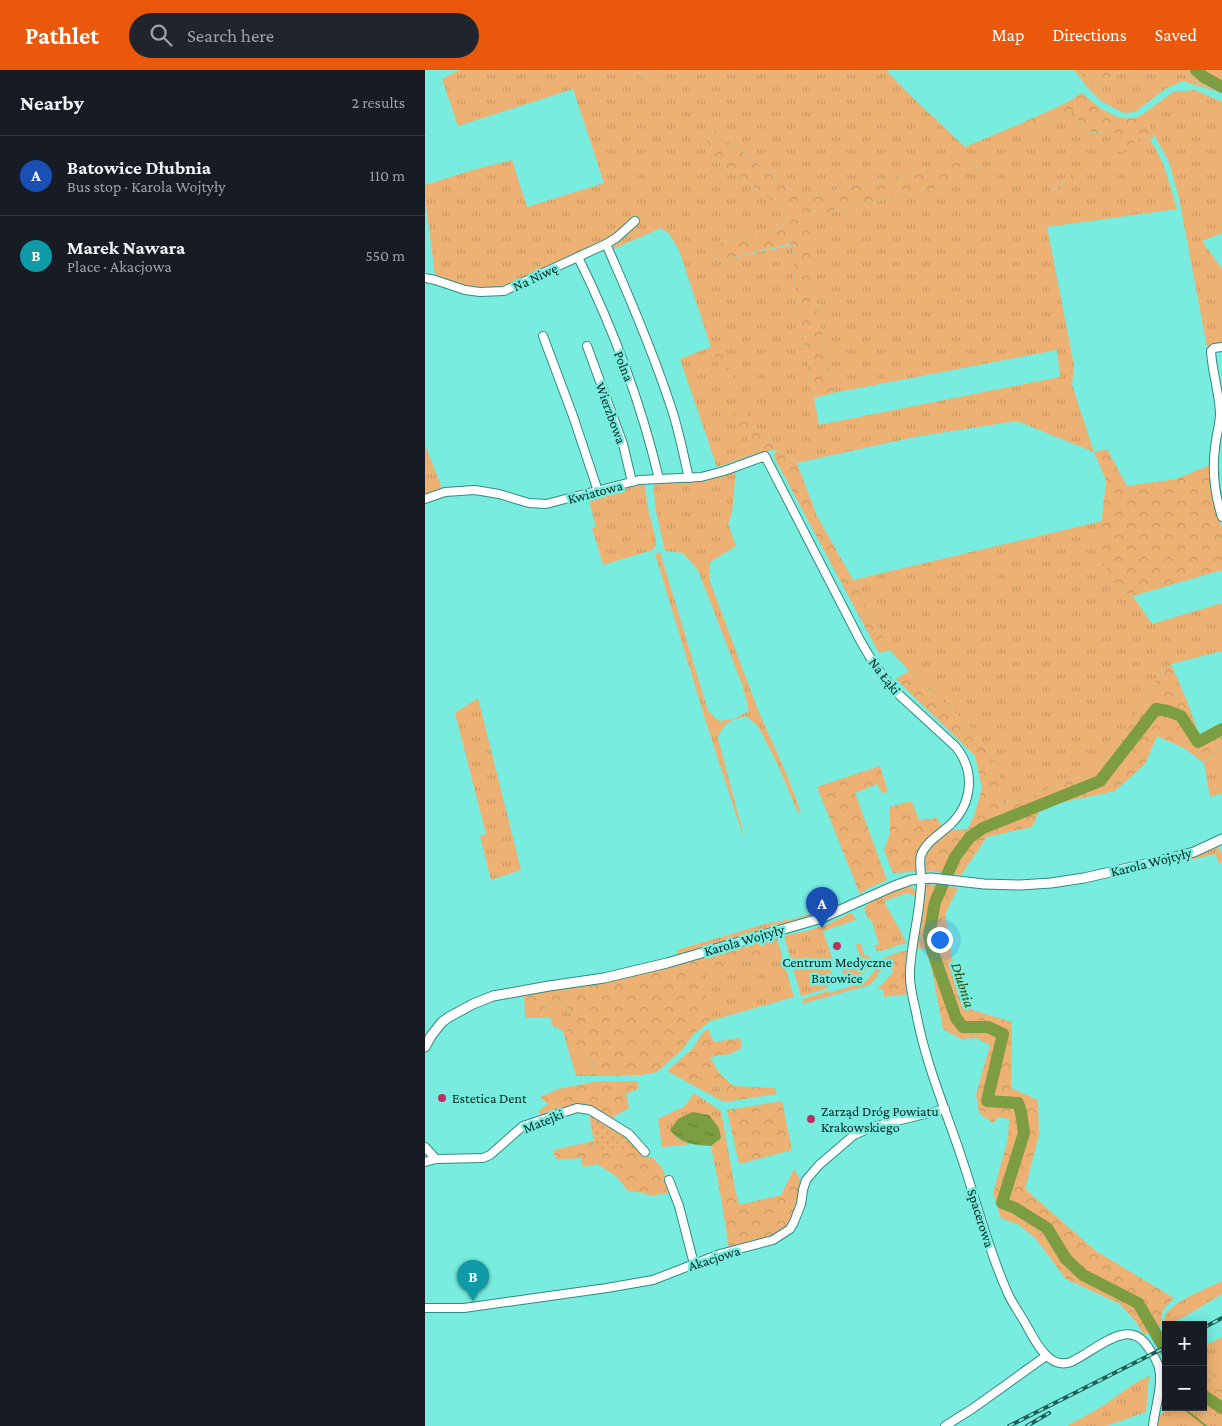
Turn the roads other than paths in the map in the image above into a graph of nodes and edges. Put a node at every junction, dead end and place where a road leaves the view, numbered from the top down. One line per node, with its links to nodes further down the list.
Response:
1 (635, 221): 2 (street, Na Niwę)
2 (606, 244): 3 (street, Na Niwę); 10 (street)
3 (578, 257): 4 (street, Na Niwę); 9 (street, Polna)
4 (425, 278)
5 (543, 336): 12 (street)
6 (587, 346): 11 (street, Wierzbowa)
7 (1222, 347): 14 (street)
8 (765, 456): 10 (street, Kwiatowa); 16 (street, Na Łąki)
9 (659, 478): 10 (street, Kwiatowa); 11 (street, Kwiatowa)
10 (689, 478)
11 (632, 482): 12 (street, Kwiatowa)
12 (598, 491): 13 (street, Kwiatowa)
13 (425, 499)
14 (1222, 517)
15 (1222, 840): 16 (street, Karola Wojtyły)
16 (921, 878): 17 (street, Karola Wojtyły); 18 (street, Spacerowa)
17 (425, 1047)
18 (945, 1109): 24 (street, Akacjowa); 26 (street, Spacerowa)
19 (425, 1147): 21 (street)
20 (645, 1152): 21 (street, Matejki)
21 (436, 1159): 22 (street, Matejki)
22 (425, 1162)
23 (669, 1180): 24 (street)
24 (694, 1264): 25 (street, Akacjowa)
25 (425, 1308)
26 (1046, 1356): 27 (street); 28 (street)
27 (945, 1426)
28 (1153, 1426)

